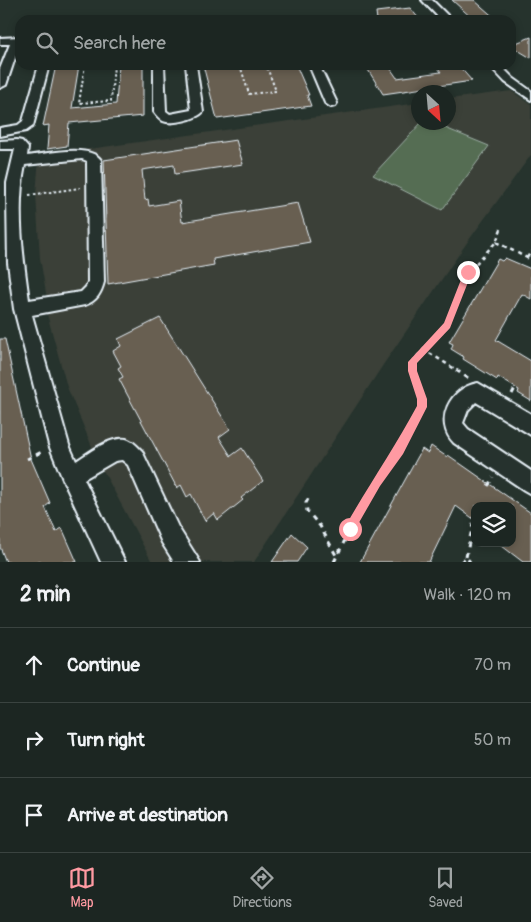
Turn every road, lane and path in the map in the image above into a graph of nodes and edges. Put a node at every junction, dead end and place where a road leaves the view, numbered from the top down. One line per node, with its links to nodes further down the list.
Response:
1 (427, 0): 2 (lane)
2 (443, 15)
3 (15, 40): 4 (lane)
4 (0, 41)
5 (15, 48): 15 (lane)
6 (43, 70): 18 (lane)
7 (84, 70): 8 (path)
8 (114, 70)
9 (159, 70): 10 (lane)
10 (192, 70)
11 (242, 70): 12 (path)
12 (268, 70)
13 (316, 70): 17 (lane)
14 (499, 70): 16 (lane)
15 (0, 85)
16 (531, 96)
17 (331, 103)
18 (0, 132)
19 (0, 145): 20 (lane)
20 (19, 161): 21 (lane); 28 (lane)
21 (94, 186): 22 (path); 28 (lane)
22 (36, 195)
23 (501, 229): 24 (path)
24 (496, 242): 26 (path); 29 (path)
25 (531, 251): 26 (path)
26 (527, 258): 27 (path)
27 (531, 260)
28 (22, 309): 32 (lane)
29 (423, 349): 30 (path); 36 (path)
30 (474, 381)
31 (531, 425): 33 (lane)
32 (71, 475): 38 (lane); 39 (lane)
33 (531, 483)
34 (308, 499): 36 (path)
35 (471, 533): 37 (path)
36 (337, 557): 40 (path)
37 (466, 557): 41 (path); 42 (path)
38 (113, 562)
39 (188, 562)
40 (334, 562)
41 (460, 562)
42 (470, 562)

